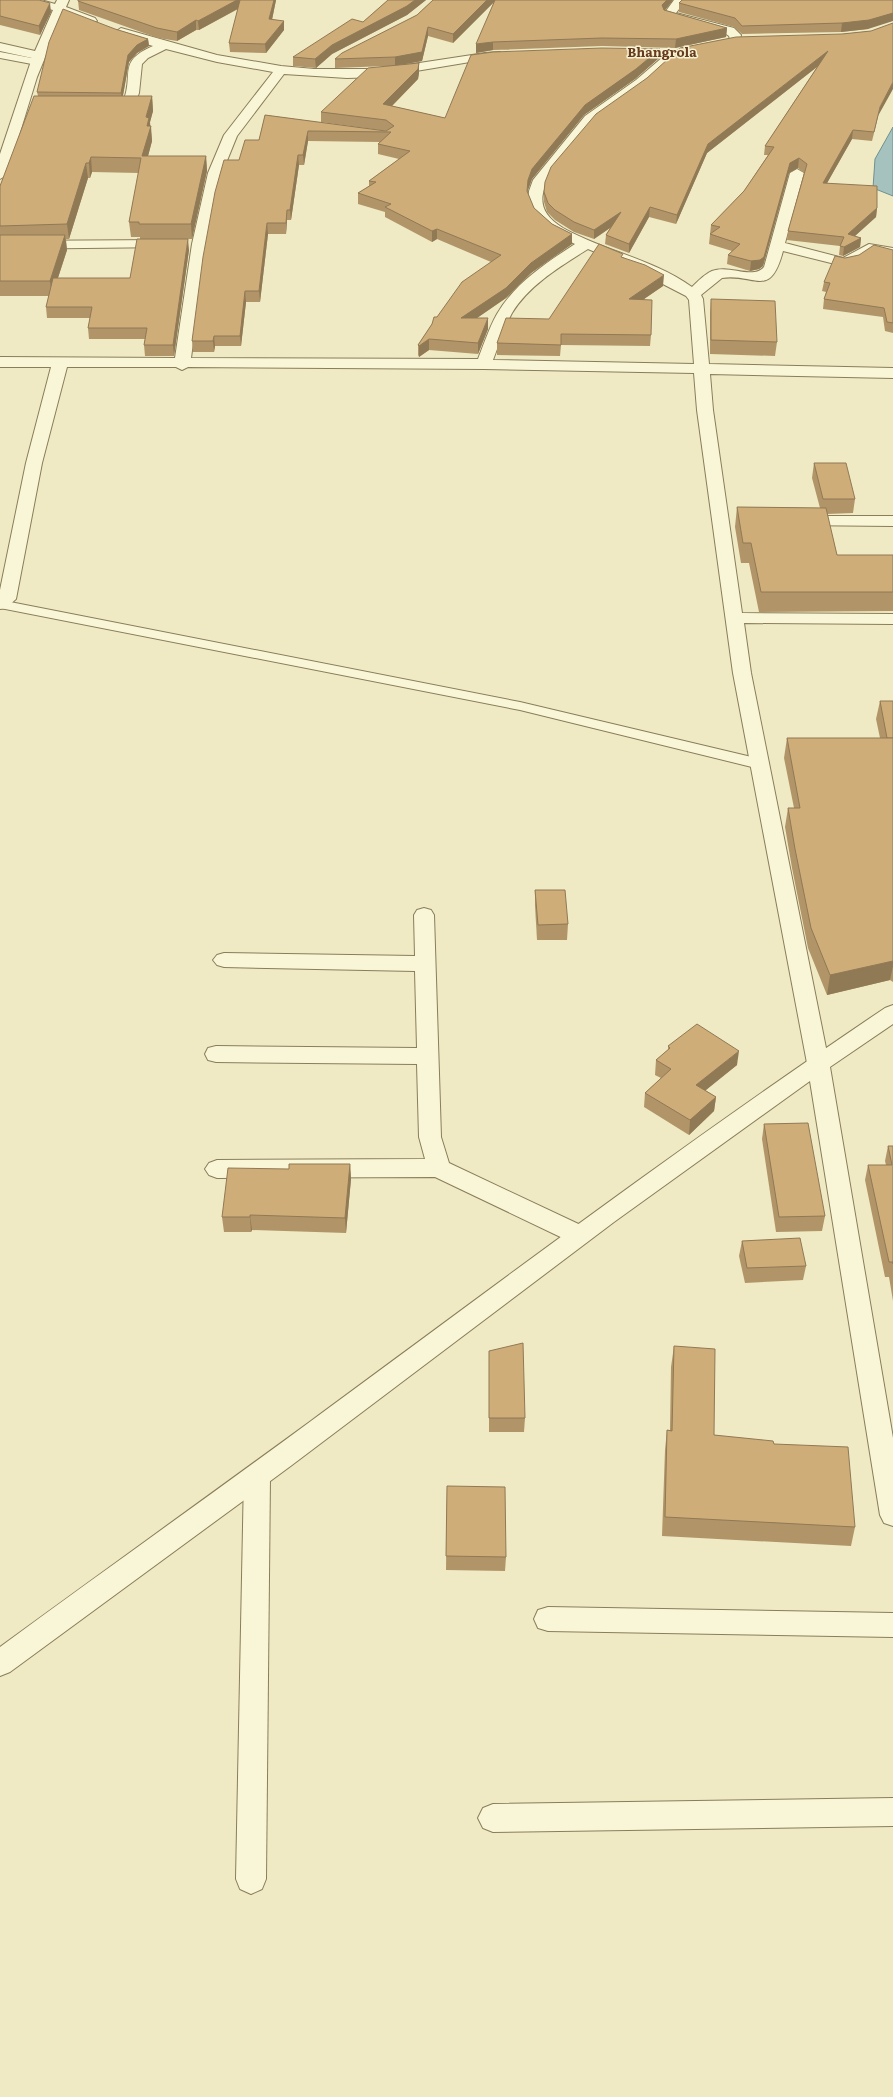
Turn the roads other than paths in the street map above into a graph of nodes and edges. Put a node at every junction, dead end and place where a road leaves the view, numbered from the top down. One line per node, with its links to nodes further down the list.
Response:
1 (27, 0): 3 (street)
2 (680, 0): 4 (street)
3 (62, 5): 7 (street); 12 (street)
4 (735, 40): 5 (street); 6 (street)
5 (750, 40)
6 (721, 44)
7 (163, 46): 14 (street); 18 (street)
8 (0, 47): 12 (street)
9 (653, 53): 23 (street)
10 (0, 55): 12 (lane)
11 (512, 55): 15 (street)
12 (38, 59): 16 (street)
13 (332, 62): 15 (street)
14 (280, 71): 15 (street); 19 (street)
15 (318, 74)
16 (22, 105): 17 (street); 22 (street)
17 (37, 106)
18 (92, 107)
19 (246, 116): 20 (street); 24 (street)
20 (261, 119)
21 (797, 173): 25 (street)
22 (0, 175)
23 (587, 243): 28 (street); 31 (street)
24 (199, 244): 26 (street); 32 (street)
25 (777, 244): 27 (street); 28 (street)
26 (0, 245)
27 (893, 252)
28 (693, 294): 33 (street)
29 (0, 362): 30 (street)
30 (60, 364): 32 (street); 37 (street)
31 (484, 364): 32 (street); 33 (street)
32 (182, 365)
33 (702, 370): 34 (street); 38 (street)
34 (893, 373)
35 (784, 520): 36 (street)
36 (893, 521)
37 (0, 604): 40 (lane)
38 (735, 618): 39 (street); 40 (street)
39 (893, 619)
40 (760, 764): 47 (street)
41 (424, 915): 43 (street)
42 (224, 960): 43 (street)
43 (425, 964): 46 (street)
44 (893, 1013): 47 (street)
45 (216, 1054): 46 (street)
46 (427, 1056): 48 (street)
47 (818, 1063): 50 (street); 52 (street)
48 (439, 1168): 49 (street); 50 (street)
49 (217, 1169)
50 (579, 1235): 51 (street)
51 (257, 1476): 55 (street); 58 (street)
52 (893, 1515)
53 (548, 1619): 54 (street)
54 (893, 1625)
55 (0, 1663)
56 (893, 1812): 57 (street)
57 (493, 1818)
58 (251, 1879)

